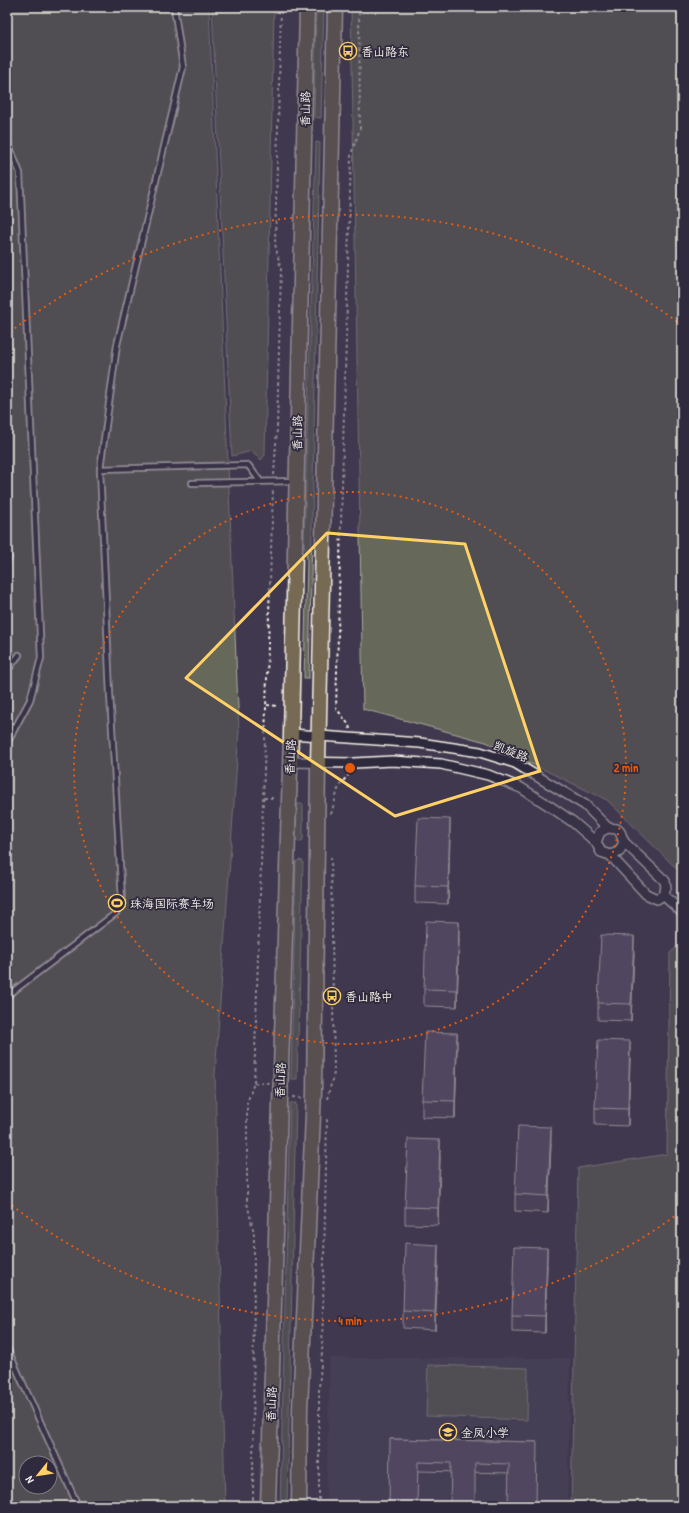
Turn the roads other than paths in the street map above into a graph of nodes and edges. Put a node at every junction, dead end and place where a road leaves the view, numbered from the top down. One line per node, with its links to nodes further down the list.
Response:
1 (174, 7): 5 (lane)
2 (307, 7): 7 (main road, 香山路)
3 (335, 7): 14 (main road)
4 (7, 140): 15 (lane)
5 (100, 470): 6 (lane); 24 (lane)
6 (260, 481): 7 (lane); 8 (lane)
7 (296, 481): 13 (main road, 香山路)
8 (192, 483)
9 (7, 556): 10 (lane)
10 (7, 561)
11 (19, 655): 12 (lane)
12 (7, 671)
13 (292, 734): 14 (street, 凯旋路); 16 (main road, 香山路)
14 (318, 736): 17 (main road); 18 (street, 凯旋路)
15 (7, 743)
16 (290, 762): 17 (street); 27 (main road, 香山路)
17 (318, 763): 19 (street); 28 (main road)
18 (608, 828): 19 (street); 20 (street, 凯旋路)
19 (596, 842): 21 (street)
20 (624, 842): 21 (street); 22 (street, 凯旋路)
21 (610, 855): 22 (street)
22 (663, 895): 23 (street)
23 (682, 912)
24 (7, 996)
25 (7, 1348): 26 (lane)
26 (78, 1506)
27 (268, 1506)
28 (299, 1506)

